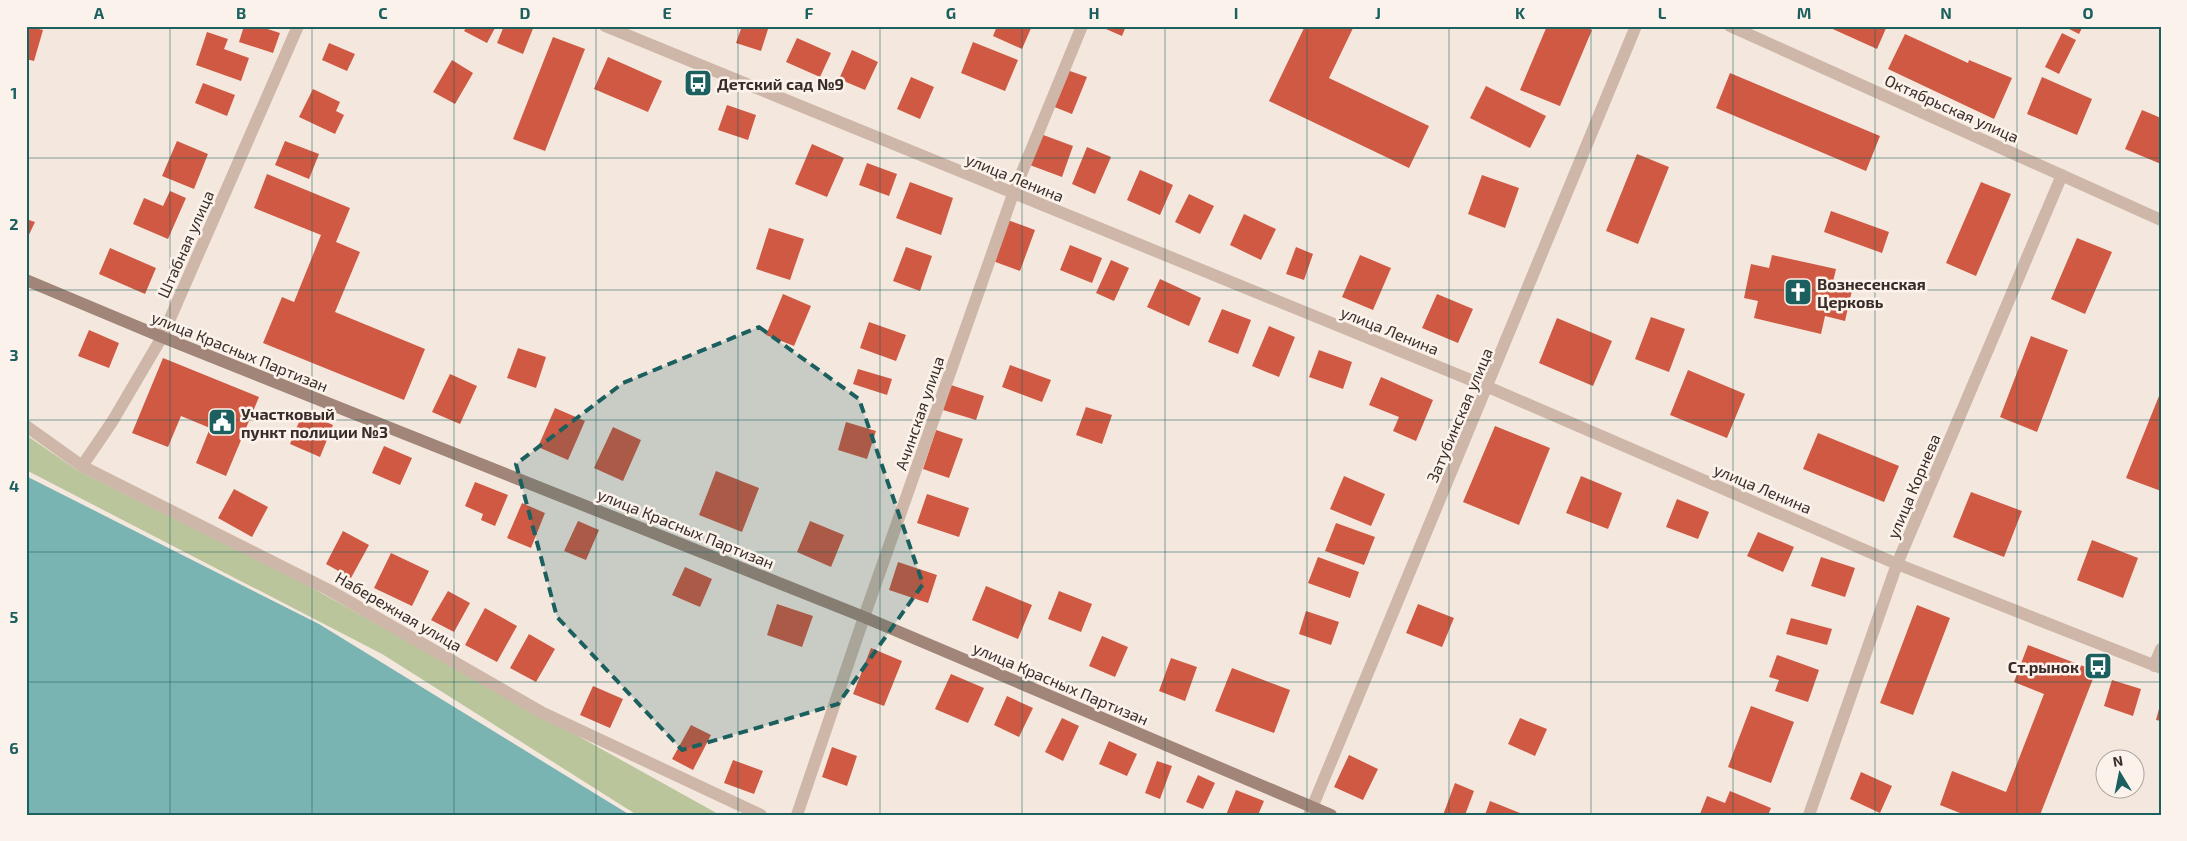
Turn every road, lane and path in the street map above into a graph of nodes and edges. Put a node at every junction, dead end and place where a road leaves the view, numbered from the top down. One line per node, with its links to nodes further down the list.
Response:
1 (298, 26): 10 (street, Штабная улица)
2 (605, 26): 7 (street, улица Ленина)
3 (1082, 26): 7 (street, Ачинская улица)
4 (1636, 26): 11 (street, Затубинская улица)
5 (1730, 26): 6 (street, Октябрьская улица)
6 (2062, 175): 8 (street, Октябрьская улица); 14 (street, улица Корнева)
7 (1013, 194): 11 (street, улица Ленина); 15 (street, Ачинская улица)
8 (2161, 220)
9 (26, 280): 10 (main road, улица Красных Партизан)
10 (162, 337): 13 (street, Штабная улица); 15 (main road, улица Красных Партизан)
11 (1488, 387): 14 (street, улица Ленина); 18 (street, Затубинская улица)
12 (26, 426): 13 (street, Набережная улица)
13 (82, 466): 19 (street, Набережная улица)
14 (1898, 564): 17 (street, улица Ленина); 22 (street, улица Корнева)
15 (864, 616): 18 (main road, улица Красных Партизан); 20 (street, Ачинская улица)
16 (2161, 649): 17 (street)
17 (2158, 667)
18 (1311, 811): 21 (main road, улица Красных Партизан)
19 (761, 815)
20 (797, 815)
21 (1331, 815)
22 (1809, 815)

